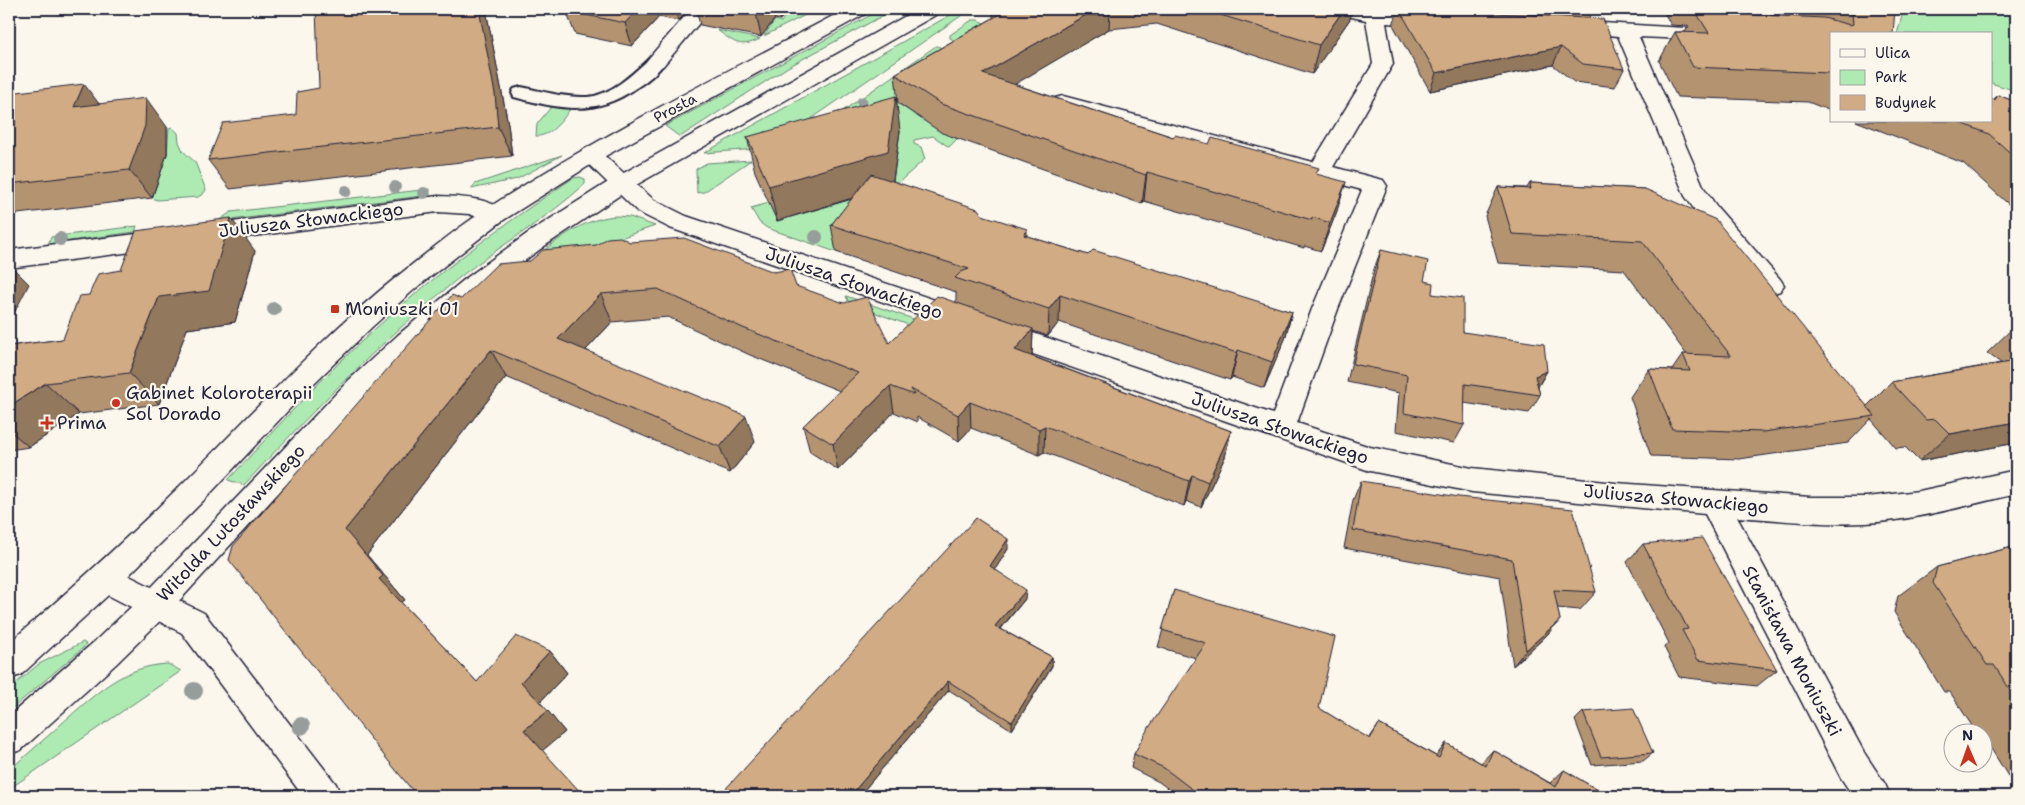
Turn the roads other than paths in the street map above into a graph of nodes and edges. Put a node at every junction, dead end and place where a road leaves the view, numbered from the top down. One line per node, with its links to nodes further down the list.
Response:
1 (701, 9): 10 (street)
2 (860, 9): 13 (street, Prosta)
3 (932, 9): 15 (street)
4 (1339, 9): 5 (street)
5 (1375, 16): 6 (street); 14 (street)
6 (1450, 21)
7 (1551, 26): 8 (street)
8 (1626, 30): 9 (street); 18 (street)
9 (1733, 35)
10 (656, 62): 11 (lane)
11 (521, 93)
12 (1061, 103): 14 (street)
13 (590, 155): 15 (street, Juliusza Słowackiego); 16 (street, Prosta)
14 (1320, 171): 19 (street)
15 (621, 184): 19 (street, Juliusza Słowackiego); 23 (street, Witolda Lutosławskiego)
16 (494, 215): 17 (street, Juliusza Słowackiego); 22 (street)
17 (9, 259)
18 (1771, 285)
19 (1281, 429): 21 (street, Juliusza Słowackiego)
20 (2016, 482): 21 (street, Juliusza Słowackiego)
21 (1714, 503): 27 (street, Stanisława Moniuszki)
22 (105, 578): 23 (street); 24 (street)
23 (157, 603): 25 (street, Witolda Lutosławskiego); 26 (street)
24 (9, 664)
25 (9, 738)
26 (324, 796)
27 (1873, 796)

